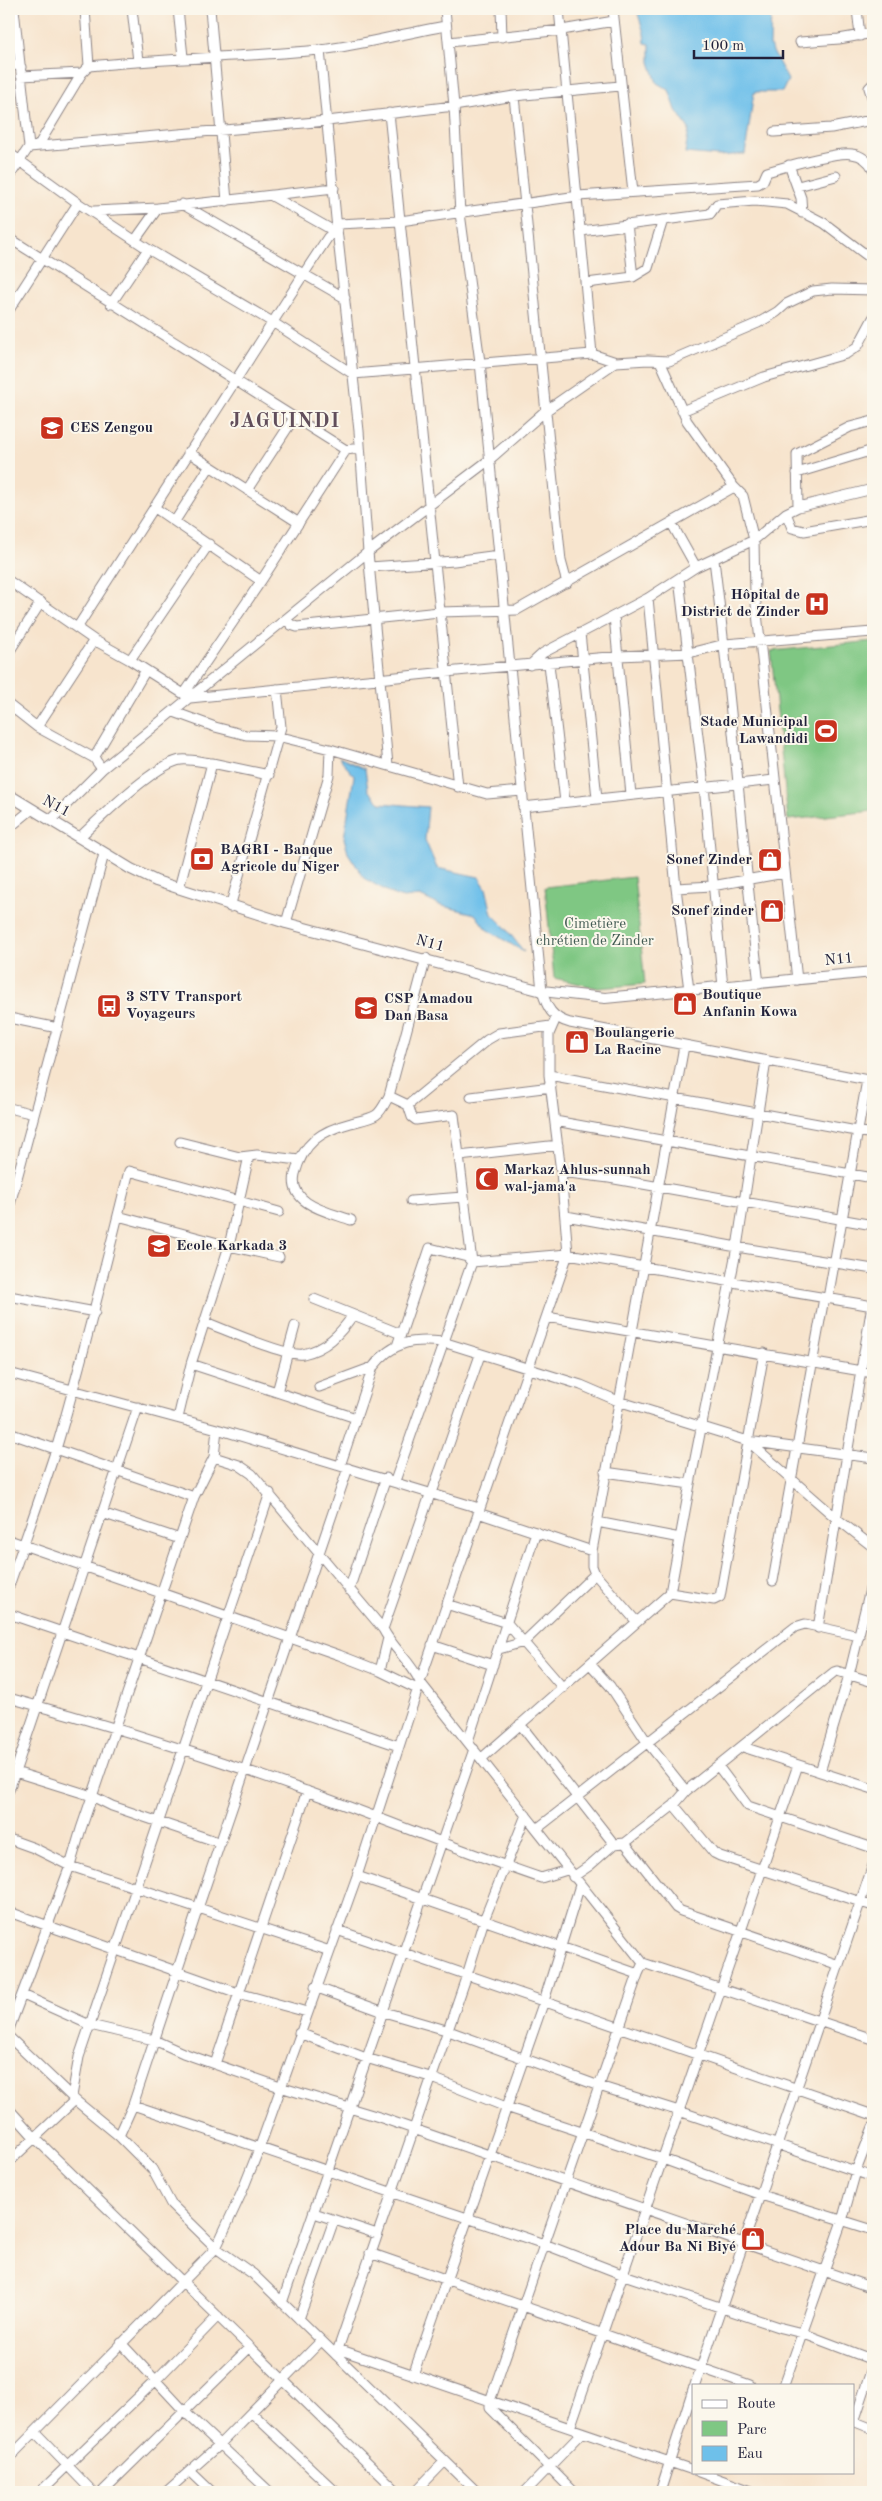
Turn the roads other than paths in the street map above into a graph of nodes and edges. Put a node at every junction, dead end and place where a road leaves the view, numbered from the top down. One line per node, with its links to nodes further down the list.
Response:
1 (14, 9): 25 (street)
2 (85, 9): 24 (street)
3 (132, 9): 22 (street)
4 (178, 9): 21 (street)
5 (210, 9): 20 (street)
6 (445, 9): 12 (street)
7 (501, 9): 16 (street)
8 (559, 9): 13 (street)
9 (613, 9): 11 (street)
10 (857, 9): 15 (street)
11 (614, 21): 13 (street); 28 (street)
12 (446, 26): 17 (street); 19 (street)
13 (562, 30): 16 (street); 29 (street)
14 (873, 33): 15 (street)
15 (860, 36): 18 (street)
16 (502, 37): 17 (street)
17 (449, 42): 32 (street)
18 (800, 42)
19 (320, 50): 20 (street); 35 (street)
20 (214, 56): 21 (street); 36 (street)
21 (183, 57): 22 (street)
22 (138, 61): 24 (street)
23 (9, 63): 25 (street)
24 (89, 66): 26 (street)
25 (21, 71): 26 (street); 38 (street)
26 (82, 73): 38 (street)
27 (873, 84): 31 (street)
28 (620, 86): 29 (street); 48 (street)
29 (568, 92): 30 (street); 50 (street)
30 (514, 96): 32 (street); 53 (street)
31 (873, 100)
32 (454, 106): 34 (street); 58 (street)
33 (873, 106): 37 (street)
34 (389, 113): 35 (street); 61 (street)
35 (327, 121): 36 (street); 46 (street)
36 (221, 129): 38 (street); 51 (street)
37 (774, 132)
38 (34, 147): 40 (street)
39 (9, 153): 40 (street)
40 (20, 161): 44 (street); 52 (street)
41 (789, 165): 42 (street); 45 (street); 47 (street)
42 (873, 170)
43 (836, 176): 45 (street)
44 (9, 177)
45 (798, 186): 59 (street)
46 (334, 188): 49 (street); 63 (street)
47 (715, 188): 48 (street); 55 (street)
48 (633, 192): 50 (street)
49 (272, 196): 51 (street); 63 (street)
50 (578, 196): 53 (street); 64 (street)
51 (227, 201): 54 (street)
52 (78, 203): 57 (street); 68 (street)
53 (524, 203): 58 (street); 80 (street)
54 (182, 204): 56 (street); 70 (street)
55 (717, 204): 59 (street); 60 (street)
56 (158, 208): 57 (street); 66 (street)
57 (94, 211): 66 (street)
58 (460, 213): 61 (street); 82 (street)
59 (802, 213): 69 (street)
60 (663, 220): 62 (street); 71 (street)
61 (400, 221): 63 (street); 84 (street)
62 (627, 224): 64 (street); 71 (street)
63 (337, 228): 70 (street); 74 (street)
64 (581, 231): 72 (street)
65 (9, 238): 68 (street)
66 (136, 239): 67 (street)
67 (148, 249): 75 (street); 78 (street)
68 (41, 260): 75 (street); 76 (street)
69 (873, 260)
70 (303, 275): 74 (street); 78 (street)
71 (633, 277): 72 (street)
72 (586, 283): 79 (street)
73 (873, 290): 81 (street)
74 (345, 298): 85 (street)
75 (111, 304): 86 (street)
76 (9, 310)
77 (873, 318): 87 (street)
78 (274, 323): 85 (street); 86 (street)
79 (592, 354): 80 (street); 83 (street)
80 (538, 357): 82 (street); 88 (street)
81 (660, 361): 83 (street); 87 (street)
82 (480, 362): 84 (street); 95 (street)
83 (616, 362): 88 (street)
84 (415, 368): 85 (street); 101 (street)
85 (353, 374): 91 (street)
86 (236, 381): 89 (street); 94 (street)
87 (682, 411): 98 (street)
88 (544, 412): 95 (street); 120 (street)
89 (294, 418): 92 (street); 100 (street)
90 (873, 421): 97 (street)
91 (360, 448): 92 (street); 111 (street)
92 (346, 450): 107 (street)
93 (873, 450): 97 (street)
94 (188, 452): 96 (street); 103 (street)
95 (489, 460): 101 (street); 112 (street)
96 (210, 466): 100 (street); 106 (street)
97 (797, 473): 102 (street)
98 (734, 487): 108 (street); 109 (street)
99 (873, 489): 102 (street)
100 (247, 490): 107 (street)
101 (428, 504): 111 (street); 114 (street)
102 (798, 507): 104 (street)
103 (155, 508): 106 (street); 128 (street)
104 (786, 513): 105 (street); 109 (street)
105 (873, 520)
106 (174, 521): 110 (street)
107 (299, 523): 119 (street)
108 (672, 524): 116 (street); 120 (street)
109 (754, 540): 113 (street); 132 (street)
110 (209, 544): 119 (street); 139 (street)
111 (368, 552): 115 (street); 127 (street)
112 (499, 555): 114 (street); 124 (street)
113 (714, 560): 116 (street); 133 (street)
114 (435, 562): 115 (street); 123 (street)
115 (370, 567): 126 (street)
116 (696, 567): 117 (street)
117 (679, 580): 121 (street); 135 (street)
118 (9, 581): 122 (street)
119 (261, 581): 147 (street)
120 (567, 583): 124 (street)
121 (648, 598): 125 (street); 137 (street)
122 (40, 602): 128 (street); 134 (street)
123 (439, 612): 124 (street); 126 (street); 144 (street)
124 (504, 612): 142 (street)
125 (614, 616): 130 (street); 136 (street)
126 (375, 617): 127 (street); 145 (street)
127 (287, 618): 147 (street)
128 (77, 628): 131 (street)
129 (873, 632): 132 (street)
130 (580, 633): 138 (street); 141 (street)
131 (94, 640): 139 (street); 150 (street)
132 (761, 640): 133 (street); 158 (street)
133 (725, 644): 135 (street); 159 (street)
134 (9, 652)
135 (689, 653): 137 (street); 160 (street)
136 (619, 656): 137 (street); 138 (street); 165 (street)
137 (652, 656): 162 (street)
138 (583, 659): 140 (street); 166 (street)
139 (130, 660): 143 (street)
140 (549, 664): 141 (street); 167 (street)
141 (530, 665): 142 (street)
142 (509, 667): 144 (street); 163 (street)
143 (146, 670): 147 (street); 153 (street)
144 (446, 672): 145 (street); 161 (street)
145 (380, 680): 146 (street); 155 (street)
146 (277, 689): 147 (street); 151 (street)
147 (187, 696): 149 (street)
148 (9, 705): 150 (street)
149 (174, 712): 151 (street); 156 (street)
150 (37, 727): 153 (street)
151 (277, 736): 152 (street); 157 (street)
152 (330, 749): 155 (street); 180 (street)
153 (94, 758): 156 (street)
154 (212, 763): 157 (street); 172 (street); 177 (street)
155 (388, 766): 161 (street)
156 (102, 769): 170 (street)
157 (269, 775): 179 (street)
158 (774, 780): 159 (street); 174 (street)
159 (738, 783): 160 (street); 175 (street)
160 (704, 786): 162 (street); 176 (street)
161 (458, 787): 163 (street)
162 (666, 790): 165 (street); 178 (street)
163 (522, 791): 168 (street)
164 (9, 795): 169 (main road, N11)
165 (631, 795): 166 (street)
166 (597, 798): 167 (street)
167 (565, 802): 168 (street)
168 (524, 807): 186 (street)
169 (31, 810): 170 (main road, N11); 171 (street)
170 (51, 820): 172 (main road, N11)
171 (9, 828)
172 (80, 837): 173 (main road, N11)
173 (104, 854): 177 (main road, N11); 191 (street)
174 (784, 873): 175 (street); 183 (street)
175 (747, 881): 176 (street); 184 (street)
176 (712, 886): 178 (street); 185 (street)
177 (179, 888): 179 (main road, N11)
178 (676, 888): 187 (street)
179 (230, 907): 180 (main road, N11)
180 (286, 924): 181 (main road, N11)
181 (426, 958): 186 (main road, N11); 197 (street)
182 (873, 972): 183 (main road, N11)
183 (797, 980): 184 (main road, N11)
184 (758, 984): 185 (main road, N11)
185 (723, 987): 187 (main road, N11)
186 (542, 990): 187 (main road, N11); 189 (street)
187 (689, 990)
188 (9, 1018): 191 (street)
189 (556, 1018): 190 (street); 192 (street)
190 (551, 1026): 194 (street); 200 (street)
191 (58, 1028): 202 (street)
192 (684, 1046): 193 (street); 199 (street)
193 (766, 1061): 195 (street); 203 (street)
194 (549, 1075): 196 (street); 199 (street)
195 (870, 1081): 205 (street)
196 (551, 1087): 198 (street); 204 (street)
197 (389, 1096): 200 (street); 213 (street)
198 (471, 1097)
199 (674, 1098): 203 (street); 208 (street)
200 (408, 1106): 211 (street)
201 (9, 1108): 202 (street)
202 (34, 1114): 222 (street)
203 (757, 1114): 205 (street); 212 (street)
204 (555, 1121): 208 (street); 209 (street)
205 (857, 1131): 206 (street); 215 (street)
206 (873, 1134)
207 (180, 1142): 210 (street)
208 (666, 1143): 212 (street); 217 (street)
209 (558, 1144): 211 (street); 214 (street)
210 (250, 1156): 213 (street); 219 (street)
211 (459, 1156): 218 (street)
212 (750, 1156): 215 (street); 221 (street)
213 (300, 1160): 226 (street)
214 (561, 1172): 217 (street); 225 (street)
215 (849, 1173): 216 (street); 227 (street)
216 (873, 1178)
217 (657, 1187): 221 (street); 229 (street)
218 (463, 1197): 220 (street); 234 (street)
219 (239, 1201): 223 (street); 224 (street); 230 (street)
220 (410, 1201)
221 (744, 1203): 227 (street); 231 (street)
222 (9, 1208)
223 (279, 1212)
224 (118, 1216): 230 (street); 243 (street)
225 (566, 1216): 229 (street); 232 (street)
226 (351, 1220)
227 (840, 1220): 228 (street); 235 (street)
228 (873, 1225)
229 (651, 1232): 231 (street); 236 (street)
230 (229, 1246): 233 (street); 246 (street)
231 (736, 1248): 235 (street); 238 (street)
232 (568, 1254): 234 (street); 236 (street); 245 (street)
233 (279, 1256)
234 (472, 1262): 249 (street); 250 (street)
235 (834, 1262): 237 (street); 240 (street)
236 (644, 1266): 238 (street); 248 (street)
237 (873, 1269)
238 (729, 1281): 240 (street); 251 (street)
239 (9, 1296): 243 (street)
240 (826, 1298): 242 (street); 256 (street)
241 (314, 1299): 244 (street)
242 (873, 1306): 260 (street)
243 (95, 1312): 264 (street)
244 (353, 1315): 249 (street); 253 (street)
245 (547, 1317): 248 (street); 259 (street)
246 (205, 1322): 253 (street); 257 (street)
247 (295, 1326): 253 (street)
248 (631, 1331): 251 (street); 266 (street)
249 (401, 1334): 252 (street)
250 (443, 1342): 252 (street); 255 (street); 282 (street)
251 (717, 1345): 254 (street); 270 (street)
252 (397, 1346): 258 (street)
253 (287, 1352): 265 (street)
254 (764, 1353): 256 (street); 273 (street)
255 (480, 1355): 259 (street); 285 (street)
256 (813, 1363): 260 (street); 274 (street)
257 (192, 1364): 265 (street); 268 (street)
258 (373, 1367): 263 (street); 269 (street)
259 (529, 1370): 266 (street); 288 (street)
260 (861, 1370): 262 (street); 276 (street)
261 (9, 1373): 264 (street)
262 (873, 1373)
263 (319, 1387)
264 (72, 1392): 267 (street); 275 (street)
265 (277, 1392): 269 (street)
266 (618, 1401): 270 (street); 281 (street)
267 (138, 1407): 268 (street); 280 (street)
268 (178, 1418): 271 (street)
269 (356, 1418): 279 (street)
270 (701, 1428): 273 (street); 284 (street)
271 (217, 1429): 277 (street); 279 (street)
272 (9, 1432): 275 (street)
273 (748, 1440): 274 (street); 283 (street); 306 (street)
274 (798, 1447): 276 (street); 283 (street)
275 (56, 1449): 280 (street); 296 (street)
276 (845, 1455): 278 (street); 290 (street)
277 (214, 1457): 286 (street); 287 (street)
278 (873, 1458)
279 (344, 1467): 282 (street); 299 (street)
280 (117, 1470): 287 (street); 289 (street)
281 (605, 1472): 284 (street); 291 (street)
282 (391, 1480): 285 (street); 305 (street)
283 (792, 1480): 290 (street); 303 (street)
284 (690, 1484): 293 (street)
285 (432, 1492): 288 (street); 314 (street)
286 (270, 1493): 299 (street); 310 (street)
287 (194, 1497): 294 (street)
288 (479, 1510): 292 (street); 308 (street)
289 (102, 1513): 294 (street); 300 (street)
290 (836, 1518): 297 (street); 313 (street)
291 (597, 1522): 293 (street); 298 (street)
292 (536, 1532): 298 (street); 312 (street)
293 (680, 1538): 306 (street)
294 (180, 1539): 307 (street)
295 (9, 1540): 296 (street)
296 (23, 1545): 300 (street); 304 (street)
297 (873, 1547)
298 (592, 1551): 301 (street)
299 (320, 1552): 305 (street); 317 (street)
300 (83, 1568): 307 (street); 315 (street)
301 (595, 1574): 311 (street); 319 (street)
302 (873, 1577): 316 (street)
303 (773, 1581)
304 (9, 1586)
305 (349, 1590): 314 (street)
306 (670, 1593): 311 (street)
307 (162, 1594): 310 (street); 322 (street)
308 (446, 1604): 312 (street); 320 (street)
309 (9, 1614): 315 (street)
310 (228, 1617): 317 (street); 327 (street)
311 (636, 1621): 323 (street)
312 (507, 1623): 319 (street); 321 (street)
313 (818, 1628): 316 (street); 337 (street)
314 (383, 1629): 318 (street)
315 (62, 1632): 322 (street); 333 (street)
316 (859, 1636): 326 (street)
317 (291, 1638): 325 (street); 332 (street)
318 (388, 1638): 325 (street); 329 (street)
319 (524, 1642): 321 (street); 330 (street)
320 (432, 1645): 324 (street); 329 (street)
321 (499, 1649): 324 (street)
322 (139, 1659): 327 (street); 335 (street)
323 (590, 1664): 330 (street); 337 (street)
324 (493, 1666): 336 (street)
325 (380, 1671): 329 (street)
326 (849, 1675): 328 (street); 339 (street); 347 (street)
327 (206, 1681): 332 (street); 340 (street)
328 (873, 1682)
329 (418, 1685): 336 (street); 338 (street)
330 (563, 1688): 334 (street)
331 (9, 1698): 333 (street)
332 (268, 1702): 338 (street); 345 (street)
333 (38, 1706): 335 (street); 346 (street)
334 (520, 1724): 342 (street); 353 (street)
335 (116, 1727): 340 (street); 352 (street)
336 (468, 1741): 341 (street)
337 (647, 1742): 351 (street); 353 (street)
338 (399, 1746): 356 (street)
339 (743, 1747): 343 (street); 344 (street)
340 (183, 1749): 345 (street); 358 (street)
341 (474, 1750): 342 (street); 361 (street)
342 (482, 1758): 355 (street)
343 (798, 1765): 347 (street); 357 (street)
344 (718, 1766): 351 (street); 357 (street)
345 (246, 1770): 350 (street); 362 (street)
346 (13, 1771): 349 (street); 352 (street)
347 (820, 1772): 348 (street)
348 (873, 1788)
349 (9, 1790)
350 (307, 1791): 356 (street); 381 (street)
351 (686, 1791): 354 (street)
352 (92, 1796): 358 (street); 367 (street)
353 (576, 1797): 359 (street); 364 (street)
354 (674, 1805): 363 (street); 369 (street)
355 (526, 1815): 359 (street); 368 (street)
356 (375, 1818): 361 (street); 371 (street)
357 (780, 1818): 365 (street); 369 (street)
358 (158, 1822): 362 (street); 373 (street)
359 (538, 1828): 370 (street)
360 (9, 1839): 367 (street)
361 (442, 1842): 368 (street); 374 (street)
362 (221, 1843): 377 (street)
363 (625, 1843): 364 (street); 383 (street)
364 (614, 1844): 370 (street)
365 (873, 1848)
366 (873, 1865): 375 (street)
367 (70, 1866): 373 (street); 380 (street)
368 (505, 1866): 370 (street); 379 (street)
369 (762, 1872): 375 (street); 383 (street)
370 (570, 1874): 372 (street)
371 (357, 1876): 374 (street); 382 (street)
372 (580, 1885): 384 (street); 388 (street)
373 (136, 1888): 377 (street); 385 (street)
374 (422, 1898): 379 (street); 387 (street)
375 (860, 1902): 376 (street); 389 (street)
376 (873, 1906)
377 (198, 1908): 381 (street); 390 (street)
378 (9, 1912): 380 (street)
379 (484, 1920): 384 (street); 392 (street)
380 (46, 1927): 385 (street); 396 (street)
381 (260, 1929): 386 (street); 395 (street)
382 (337, 1930): 386 (street); 387 (street)
383 (741, 1932): 389 (street); 394 (street)
384 (562, 1948): 391 (street); 397 (street)
385 (115, 1951): 390 (street); 401 (street)
386 (330, 1951): 393 (street)
387 (403, 1953): 392 (street); 399 (street)
388 (643, 1963): 391 (street); 394 (street)
389 (839, 1965): 400 (street)
390 (177, 1972): 395 (street); 408 (street)
391 (638, 1974): 402 (street)
392 (467, 1975): 397 (street); 404 (street)
393 (315, 1987): 398 (street); 399 (street)
394 (722, 1990): 400 (street); 409 (street)
395 (238, 1993): 398 (street); 412 (street)
396 (23, 1995): 401 (street); 403 (street)
397 (544, 2001): 402 (street); 411 (street)
398 (307, 2012): 405 (street)
399 (384, 2012): 404 (street); 410 (street)
400 (819, 2021): 407 (street); 416 (street)
401 (90, 2025): 408 (street); 417 (street)
402 (620, 2028): 409 (street); 415 (street)
403 (9, 2029)
404 (446, 2030): 411 (street); 413 (street)
405 (299, 2033): 410 (street); 414 (street)
406 (9, 2037): 417 (street)
407 (873, 2039)
408 (154, 2040): 412 (street); 418 (street)
409 (700, 2055): 416 (street); 422 (street)
410 (366, 2058): 413 (street); 421 (street)
411 (523, 2059): 415 (street); 419 (street)
412 (215, 2064): 414 (street)
413 (430, 2077): 419 (street); 425 (street)
414 (280, 2086): 421 (street); 430 (street)
415 (599, 2086): 422 (street); 426 (street)
416 (797, 2087): 423 (street); 429 (street)
417 (73, 2098): 427 (street); 428 (street)
418 (133, 2105): 427 (street); 430 (street)
419 (506, 2107): 426 (street); 431 (street)
420 (9, 2109): 428 (street)
421 (351, 2109): 425 (street); 434 (street)
422 (680, 2111): 429 (street); 432 (street)
423 (873, 2115)
424 (873, 2128): 435 (street)
425 (413, 2129): 431 (street); 438 (street)
426 (582, 2133): 432 (street); 437 (street)
427 (119, 2136): 449 (street)
428 (35, 2138): 433 (street); 454 (street)
429 (778, 2145): 435 (street); 439 (street)
430 (258, 2148): 434 (street); 449 (street)
431 (490, 2156): 437 (street); 442 (street)
432 (663, 2158): 439 (street); 440 (street)
433 (9, 2162)
434 (329, 2171): 438 (street); 441 (street)
435 (856, 2171): 436 (street); 444 (street)
436 (873, 2177)
437 (566, 2181): 440 (street); 447 (street)
438 (391, 2192): 442 (street); 446 (street)
439 (761, 2196): 444 (street); 448 (street)
440 (646, 2209): 448 (street); 452 (street)
441 (314, 2213): 443 (street); 456 (street)
442 (469, 2218): 447 (street); 453 (street)
443 (334, 2220): 446 (street); 460 (street)
444 (842, 2221): 445 (street); 451 (street)
445 (873, 2230)
446 (377, 2234): 450 (street)
447 (544, 2244): 452 (street); 457 (street)
448 (744, 2244): 451 (street); 458 (street)
449 (216, 2248): 454 (street); 456 (street)
450 (370, 2253): 453 (street); 466 (street)
451 (824, 2272): 455 (street); 462 (street)
452 (624, 2275): 458 (street); 461 (street)
453 (447, 2279): 457 (street); 470 (street)
454 (182, 2280): 459 (street); 464 (street)
455 (873, 2288)
456 (282, 2303): 460 (street)
457 (523, 2305): 461 (street); 477 (street)
458 (722, 2307): 462 (street); 469 (street)
459 (218, 2316): 465 (street); 472 (street)
460 (299, 2319): 463 (street)
461 (603, 2333): 469 (street); 481 (street)
462 (802, 2333): 467 (street); 475 (street)
463 (321, 2341): 466 (street); 471 (street)
464 (121, 2343): 472 (street); 484 (street)
465 (250, 2347): 471 (street); 479 (street)
466 (337, 2352): 470 (street); 487 (street)
467 (873, 2360)
468 (873, 2365): 480 (street)
469 (701, 2367): 473 (street); 474 (street)
470 (413, 2375): 477 (street)
471 (284, 2379): 478 (street); 501 (street)
472 (155, 2381): 479 (street); 489 (street)
473 (695, 2384)
474 (747, 2384)
475 (784, 2384)
476 (692, 2392): 488 (street)
477 (490, 2401): 481 (street); 490 (street)
478 (252, 2412): 485 (street); 500 (street)
479 (186, 2413): 485 (street); 496 (street)
480 (854, 2422): 482 (street)
481 (570, 2428): 483 (street)
482 (873, 2429)
483 (582, 2432): 488 (street); 490 (street)
484 (36, 2433): 486 (street); 489 (street)
485 (220, 2444): 492 (street); 499 (street)
486 (9, 2458)
487 (445, 2461): 502 (street); 503 (street)
488 (668, 2461): 491 (street); 506 (street)
489 (67, 2468): 494 (street); 495 (street)
490 (549, 2468): 504 (street); 505 (street)
491 (692, 2470)
492 (190, 2471): 497 (street); 498 (street)
493 (704, 2474): 507 (street)
494 (40, 2492)
495 (93, 2492)
496 (102, 2492)
497 (166, 2492)
498 (212, 2492)
499 (270, 2492)
500 (336, 2492)
501 (398, 2492)
502 (414, 2492)
503 (477, 2492)
504 (525, 2492)
505 (574, 2492)
506 (660, 2492)
507 (754, 2492)

